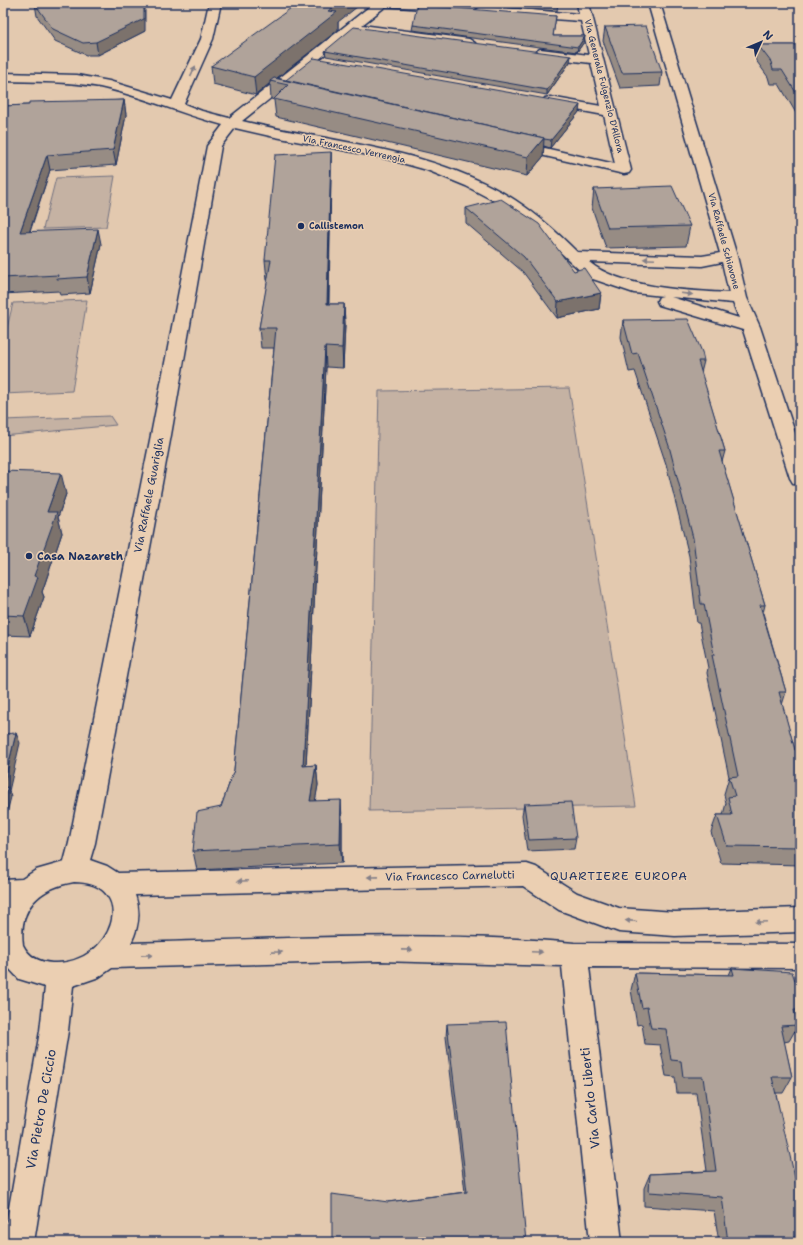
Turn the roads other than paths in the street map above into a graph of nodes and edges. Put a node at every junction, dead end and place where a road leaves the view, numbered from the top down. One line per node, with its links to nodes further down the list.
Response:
1 (215, 3): 19 (street, one-way to 1)
2 (382, 3): 9 (street, Via Raffaele Guariglia)
3 (390, 3): 6 (street)
4 (583, 3): 8 (street, Via Generale Fulgenzio D'Allora)
5 (654, 3): 23 (street, Via Raffaele Schiavone)
6 (456, 8)
7 (470, 9): 8 (street)
8 (586, 18): 13 (street, Via Generale Fulgenzio D'Allora)
9 (352, 27): 10 (street); 12 (street, Via Raffaele Guariglia)
10 (478, 44)
11 (526, 51): 13 (street)
12 (313, 59): 14 (street); 16 (street, Via Raffaele Guariglia)
13 (597, 60): 20 (street, Via Generale Fulgenzio D'Allora)
14 (328, 62)
15 (6, 76): 19 (street, Via Francesco Verrengia)
16 (274, 90): 17 (street); 21 (street, Via Raffaele Guariglia)
17 (290, 94)
18 (540, 100): 20 (street)
19 (176, 106): 21 (street, Via Francesco Verrengia)
20 (610, 112): 22 (street, Via Generale Fulgenzio D'Allora)
21 (231, 123): 24 (street, Via Francesco Verrengia); 29 (street, Via Raffaele Guariglia)
22 (500, 142)
23 (729, 256): 24 (street, one-way to 24); 26 (street, Via Raffaele Schiavone)
24 (573, 257): 25 (street, Via Francesco Verrengia); 26 (street)
25 (608, 280): 26 (street, Via Francesco Verrengia, one-way to 26); 27 (street)
26 (738, 294): 27 (street, Via Raffaele Schiavone)
27 (751, 328): 28 (street, Via Raffaele Schiavone)
28 (800, 478)
29 (74, 871): 30 (street); 31 (street)
30 (113, 884): 32 (street, Via Francesco Carnelutti, one-way to 30); 34 (street)
31 (16, 891): 36 (street)
32 (800, 920)
33 (574, 955): 34 (street, one-way to 33); 35 (street); 39 (street, Via Carlo Liberti)
34 (108, 956): 37 (street)
35 (800, 956)
36 (10, 960): 37 (street)
37 (60, 976): 38 (street, Via Pietro De Ciccio)
38 (18, 1242)
39 (606, 1242)

